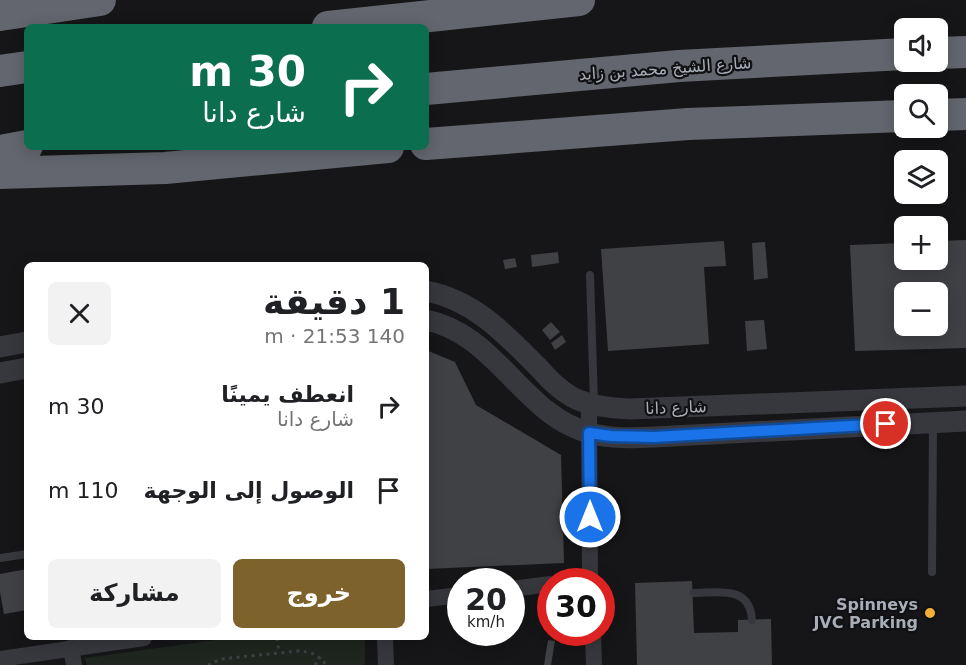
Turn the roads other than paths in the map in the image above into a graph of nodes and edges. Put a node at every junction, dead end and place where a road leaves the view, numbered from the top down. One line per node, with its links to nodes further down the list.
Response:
1 (100, 0): 3 (highway)
2 (579, 0): 4 (highway)
3 (0, 15)
4 (356, 24)
5 (966, 52): 6 (highway)
6 (948, 53)
7 (894, 55): 10 (highway, شارع الشيخ محمد بن زايد)
8 (24, 67): 9 (highway)
9 (0, 71)
10 (429, 89)
11 (966, 114): 12 (highway)
12 (948, 115)
13 (894, 116): 14 (highway)
14 (429, 144)
15 (24, 147): 17 (highway)
16 (356, 150): 18 (highway)
17 (0, 151)
18 (0, 172)
19 (590, 275): 27 (lane)
20 (429, 292): 27 (street, شارع دانا)
21 (429, 321): 30 (street, شارع دانا)
22 (24, 342): 23 (street)
23 (0, 346)
24 (24, 369): 25 (street)
25 (0, 373)
26 (966, 396): 27 (street, شارع دانا)
27 (591, 404): 30 (street)
28 (966, 421): 29 (street, شارع دانا)
29 (933, 422): 30 (street, شارع دانا); 34 (lane)
30 (589, 433): 33 (street)
31 (24, 554): 32 (lane)
32 (0, 558)
33 (590, 568)
34 (932, 572)
35 (693, 593): 38 (lane)
36 (447, 597): 37 (street)
37 (429, 599)
38 (752, 620)
39 (129, 640): 42 (street)
40 (385, 640): 45 (street)
41 (593, 646): 46 (street)
42 (71, 648): 43 (street); 44 (street)
43 (0, 659)
44 (74, 665)
45 (386, 665)
46 (594, 665)

